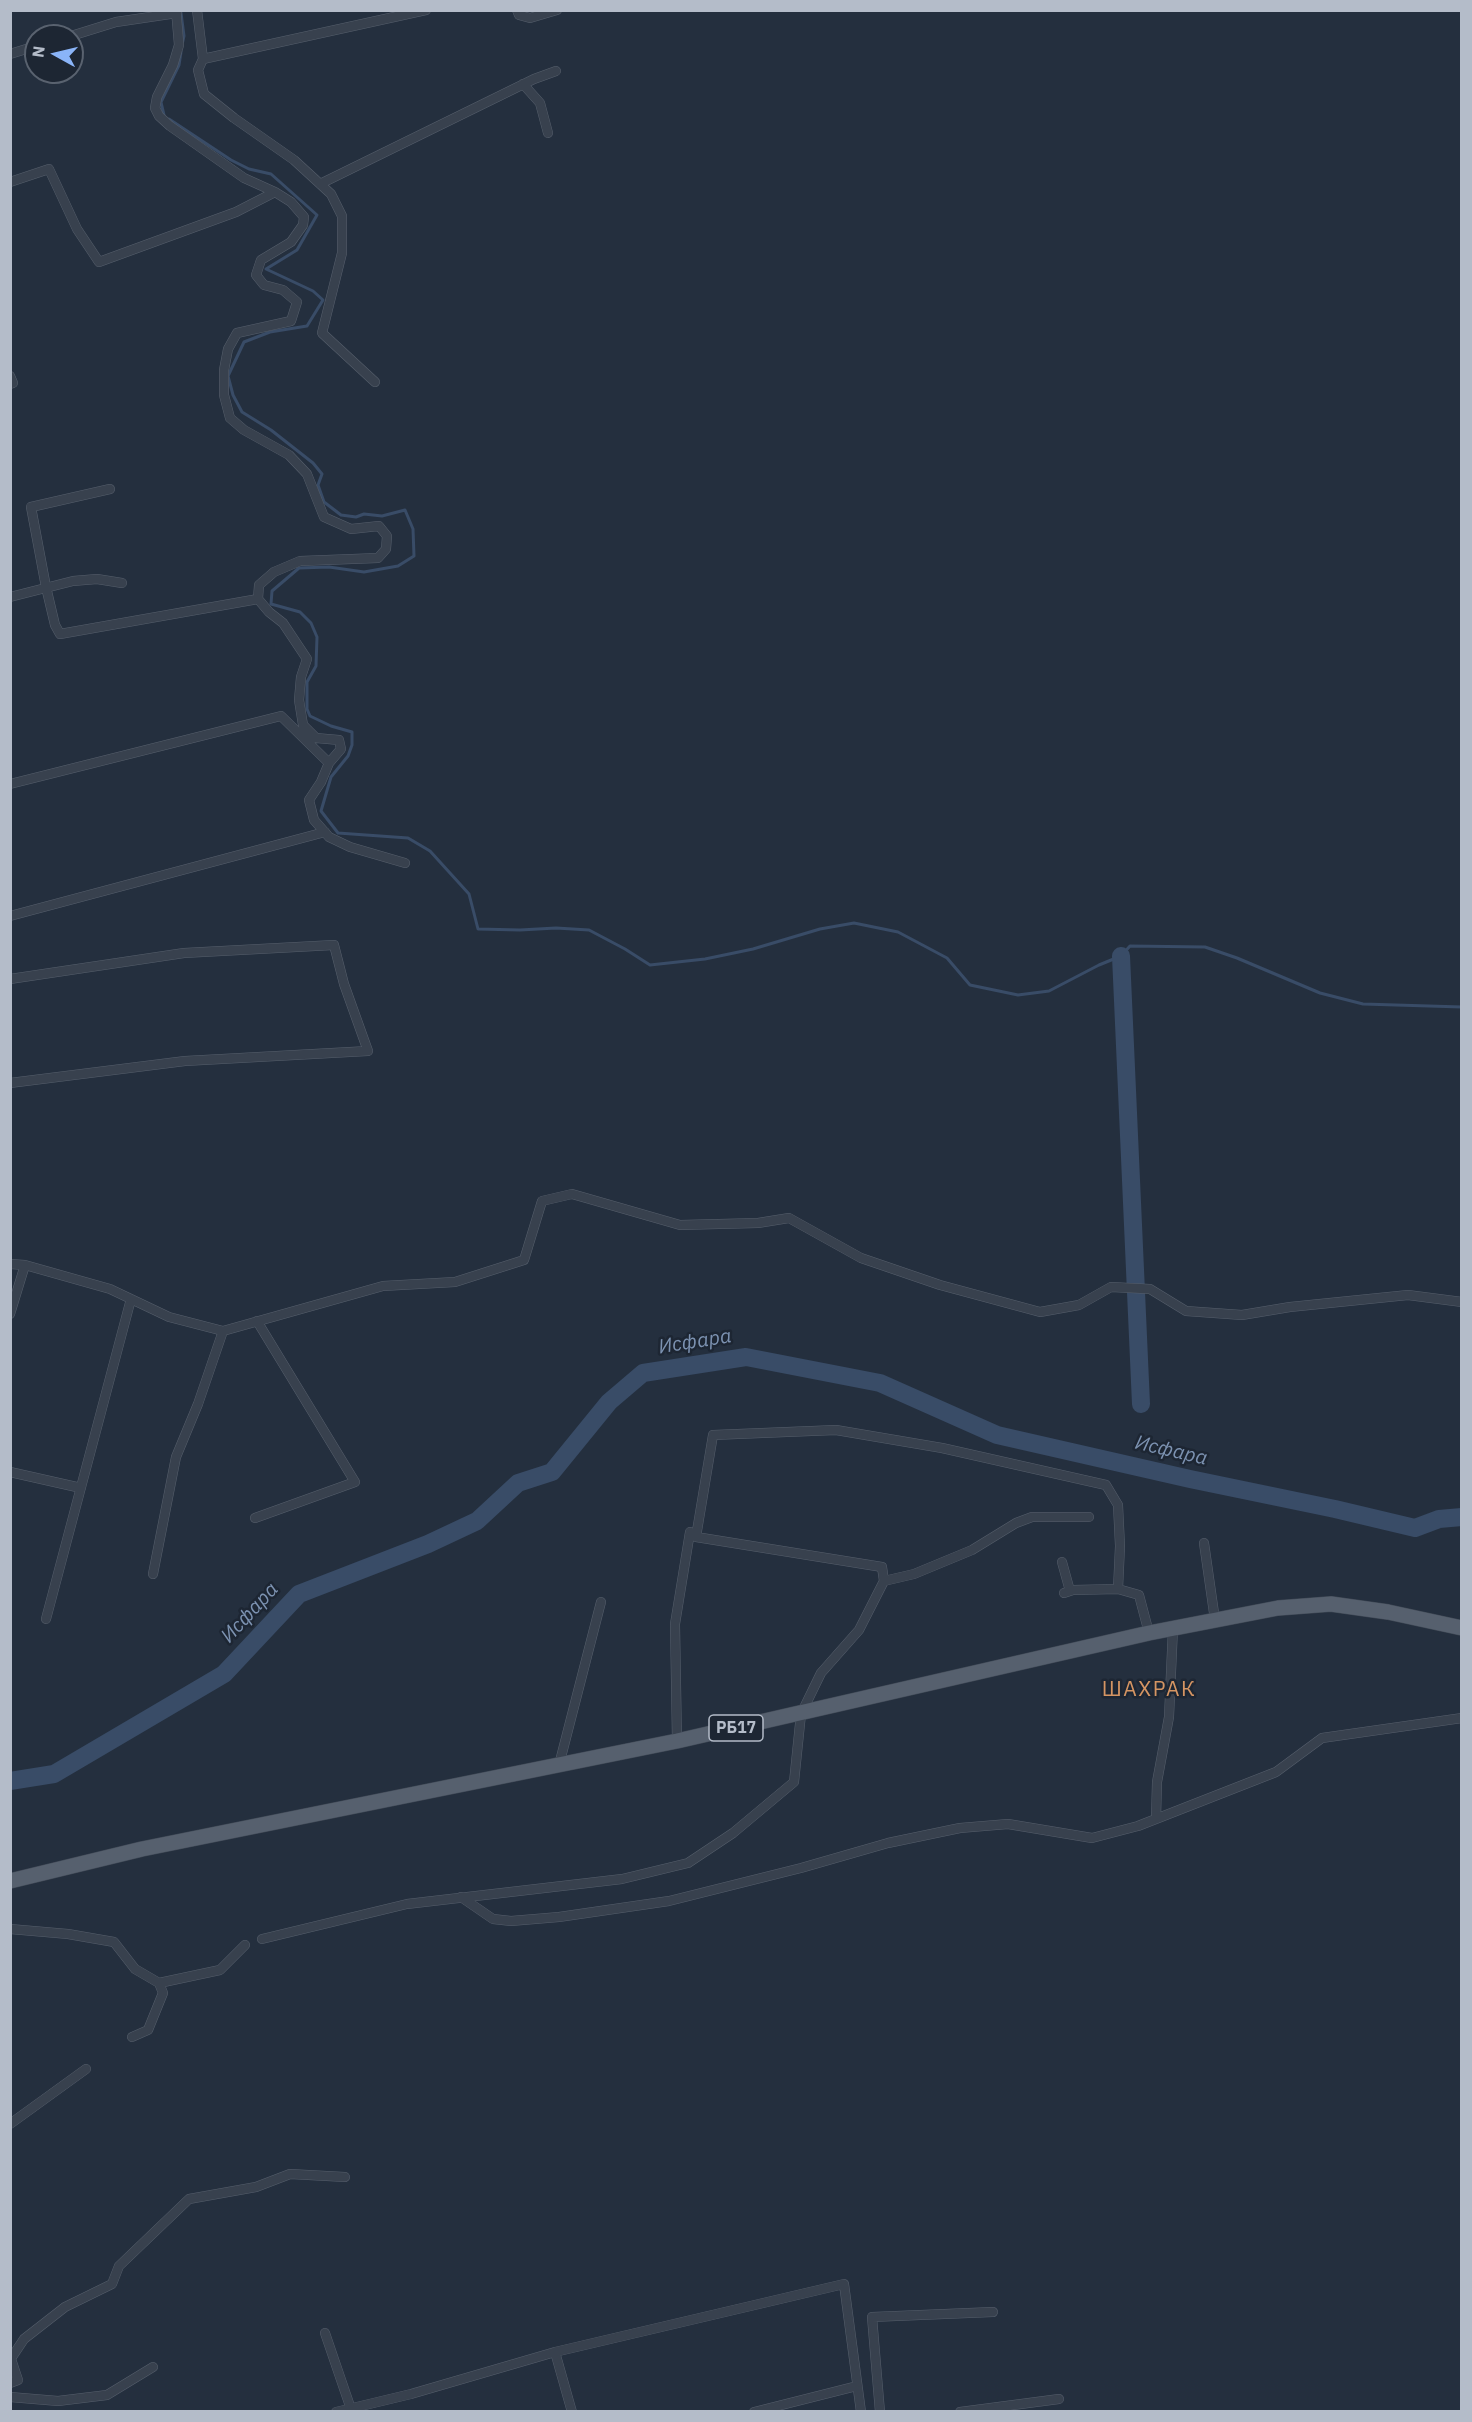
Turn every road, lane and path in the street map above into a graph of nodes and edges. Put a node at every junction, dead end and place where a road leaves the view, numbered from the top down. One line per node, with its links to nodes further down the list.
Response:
1 (197, 10): 7 (street)
2 (426, 10): 7 (street)
3 (517, 10): 4 (street)
4 (557, 10)
5 (176, 12): 6 (street); 13 (street)
6 (84, 32)
7 (203, 59): 12 (street)
8 (556, 71): 9 (street)
9 (523, 84): 10 (street); 12 (street)
10 (548, 133)
11 (10, 182): 13 (street)
12 (320, 184): 15 (street)
13 (275, 192): 21 (street)
14 (10, 376): 16 (street)
15 (375, 382)
16 (10, 384)
17 (110, 489): 19 (street)
18 (122, 583): 19 (street)
19 (46, 587): 20 (street); 21 (street)
20 (10, 597)
21 (258, 599): 22 (street)
22 (329, 763): 23 (street); 24 (street)
23 (10, 784)
24 (325, 832): 25 (street); 26 (street)
25 (405, 863)
26 (10, 916)
27 (10, 979): 28 (street)
28 (10, 1083)
29 (10, 1264): 30 (street)
30 (25, 1265): 31 (street); 33 (street)
31 (131, 1299): 35 (street); 37 (street)
32 (1461, 1302): 34 (street)
33 (10, 1314)
34 (257, 1321): 35 (street); 39 (street)
35 (223, 1331): 43 (street)
36 (10, 1472): 37 (street)
37 (81, 1488): 47 (street)
38 (1089, 1517): 44 (street)
39 (255, 1518)
40 (696, 1537): 44 (street); 45 (street); 54 (street)
41 (1204, 1543): 48 (street)
42 (1062, 1562): 45 (street)
43 (153, 1574)
44 (884, 1581): 52 (street)
45 (1118, 1589): 51 (street)
46 (601, 1602): 55 (street)
47 (46, 1619)
48 (1215, 1620): 49 (main road, РБ17); 50 (main road, РБ17)
49 (1173, 1628): 51 (main road, РБ17); 56 (street)
50 (1461, 1628)
51 (1149, 1633): 52 (main road, РБ17)
52 (801, 1714): 54 (main road, РБ17); 58 (street)
53 (1461, 1718): 56 (street)
54 (677, 1741): 55 (main road, РБ17)
55 (559, 1765): 57 (main road, РБ17)
56 (1156, 1819): 58 (street)
57 (10, 1881)
58 (461, 1898): 60 (street)
59 (10, 1929): 62 (street)
60 (262, 1939)
61 (245, 1945): 62 (street)
62 (159, 1983): 63 (street)
63 (132, 2037)
64 (86, 2068): 65 (street)
65 (10, 2124)
66 (345, 2177): 70 (street)
67 (993, 2312): 81 (street)
68 (326, 2333): 76 (street)
69 (555, 2352): 73 (street); 76 (street); 78 (street)
70 (11, 2356): 72 (street)
71 (153, 2367): 74 (street)
72 (10, 2383)
73 (857, 2386): 79 (street); 80 (street)
74 (10, 2397)
75 (1059, 2399): 82 (street)
76 (352, 2410): 77 (street)
77 (336, 2412)
78 (572, 2412)
79 (754, 2412)
80 (861, 2412)
81 (880, 2412)
82 (960, 2412)

